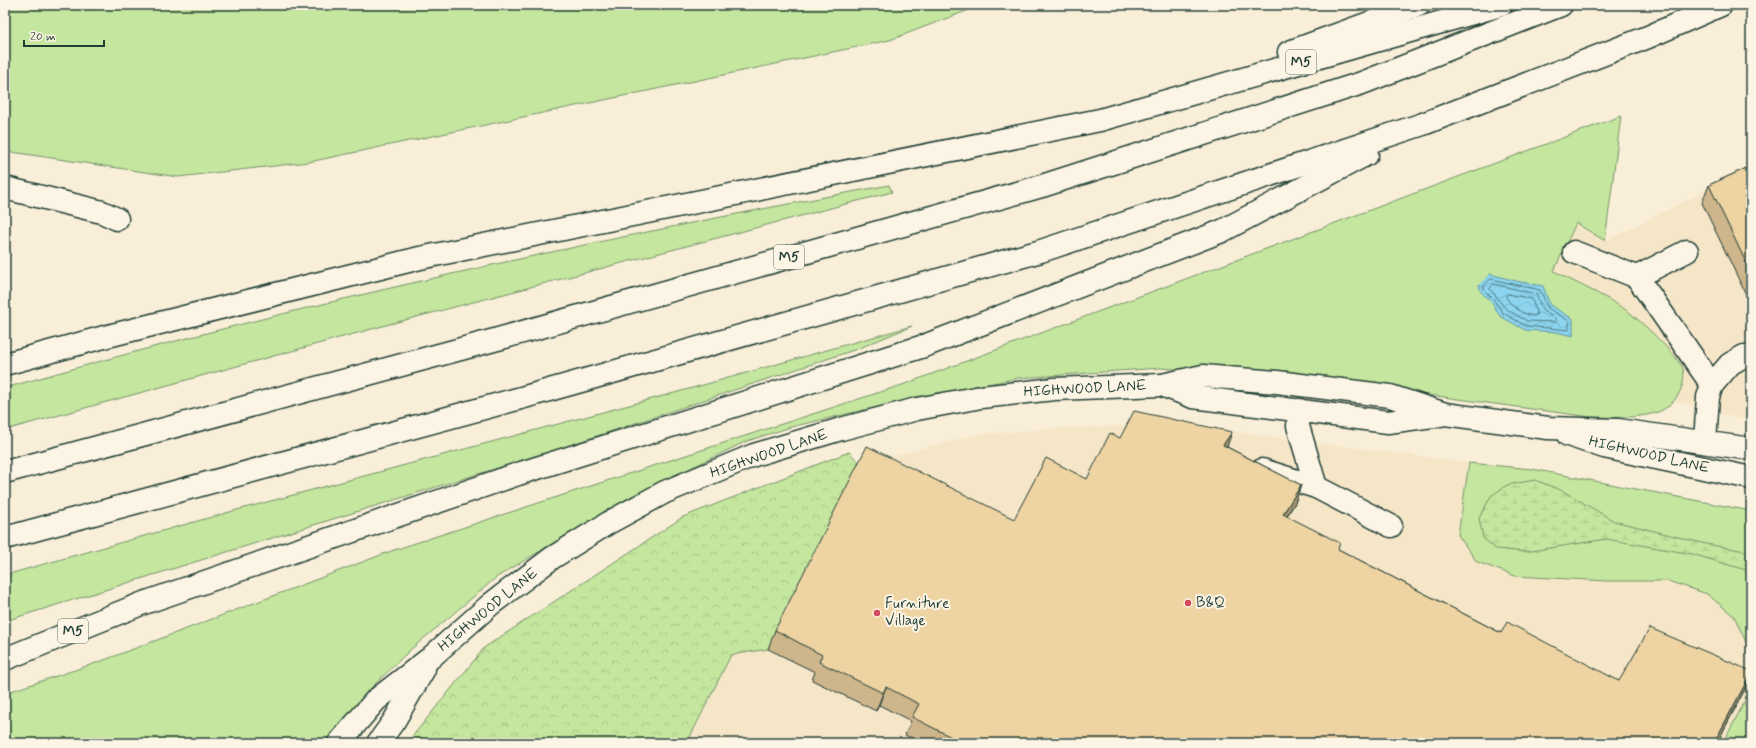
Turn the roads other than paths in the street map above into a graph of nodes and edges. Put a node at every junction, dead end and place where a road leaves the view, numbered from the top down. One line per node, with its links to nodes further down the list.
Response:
1 (1419, 5): 5 (main road, M5)
2 (1501, 5): 5 (main road, M5)
3 (1561, 5): 22 (main road, M5)
4 (1721, 5): 6 (main road, M5)
5 (1100, 120): 13 (main road, M5)
6 (1423, 124): 26 (main road, M5); 27 (main road, M5)
7 (5, 188): 8 (main road)
8 (117, 219)
9 (1687, 251): 11 (main road)
10 (1574, 252): 11 (main road)
11 (1637, 277): 15 (main road)
12 (1751, 356): 15 (main road)
13 (5, 364)
14 (1162, 385): 16 (main road, HIGHWOOD LANE); 17 (main road, HIGHWOOD LANE); 28 (main road, HIGHWOOD LANE)
15 (1712, 385): 19 (main road)
16 (1299, 410): 17 (main road, HIGHWOOD LANE); 24 (main road)
17 (1445, 414): 18 (main road, HIGHWOOD LANE)
18 (1548, 428): 19 (main road, HIGHWOOD LANE); 23 (main road, HIGHWOOD LANE)
19 (1705, 441): 20 (main road, HIGHWOOD LANE)
20 (1751, 449)
21 (1245, 465): 24 (main road)
22 (5, 472)
23 (1751, 478)
24 (1316, 487): 25 (main road)
25 (1391, 526)
26 (5, 538)
27 (5, 659)
28 (429, 659): 29 (main road, HIGHWOOD LANE); 30 (main road, HIGHWOOD LANE)
29 (339, 743)
30 (378, 743)

